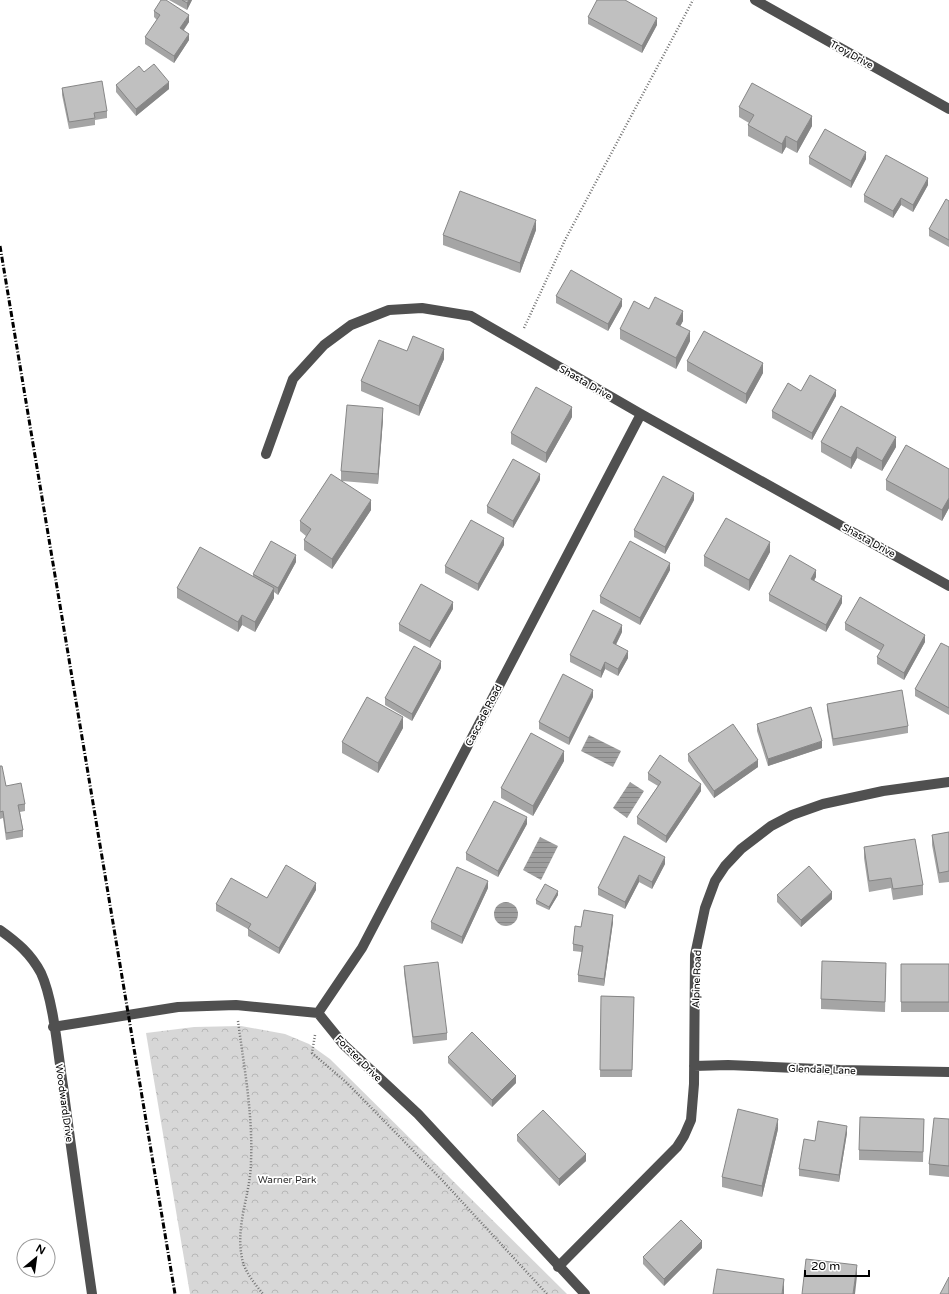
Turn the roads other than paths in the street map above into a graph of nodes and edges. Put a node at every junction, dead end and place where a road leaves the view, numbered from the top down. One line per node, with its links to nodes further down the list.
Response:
1 (755, 0): 2 (street, Troy Drive)
2 (949, 109)
3 (641, 414): 4 (street, Shasta Drive); 5 (street, Shasta Drive); 8 (street, Cascade Road)
4 (266, 454)
5 (949, 586)
6 (949, 782): 10 (street, Alpine Road)
7 (0, 930): 9 (street, Woodward Drive)
8 (318, 1013): 9 (street); 12 (street, Forster Drive)
9 (53, 1026): 13 (street, Woodward Drive)
10 (694, 1066): 11 (street, Glendale Lane); 12 (street, Alpine Road)
11 (949, 1072)
12 (558, 1267): 14 (street, Forster Drive)
13 (92, 1294)
14 (585, 1294)

